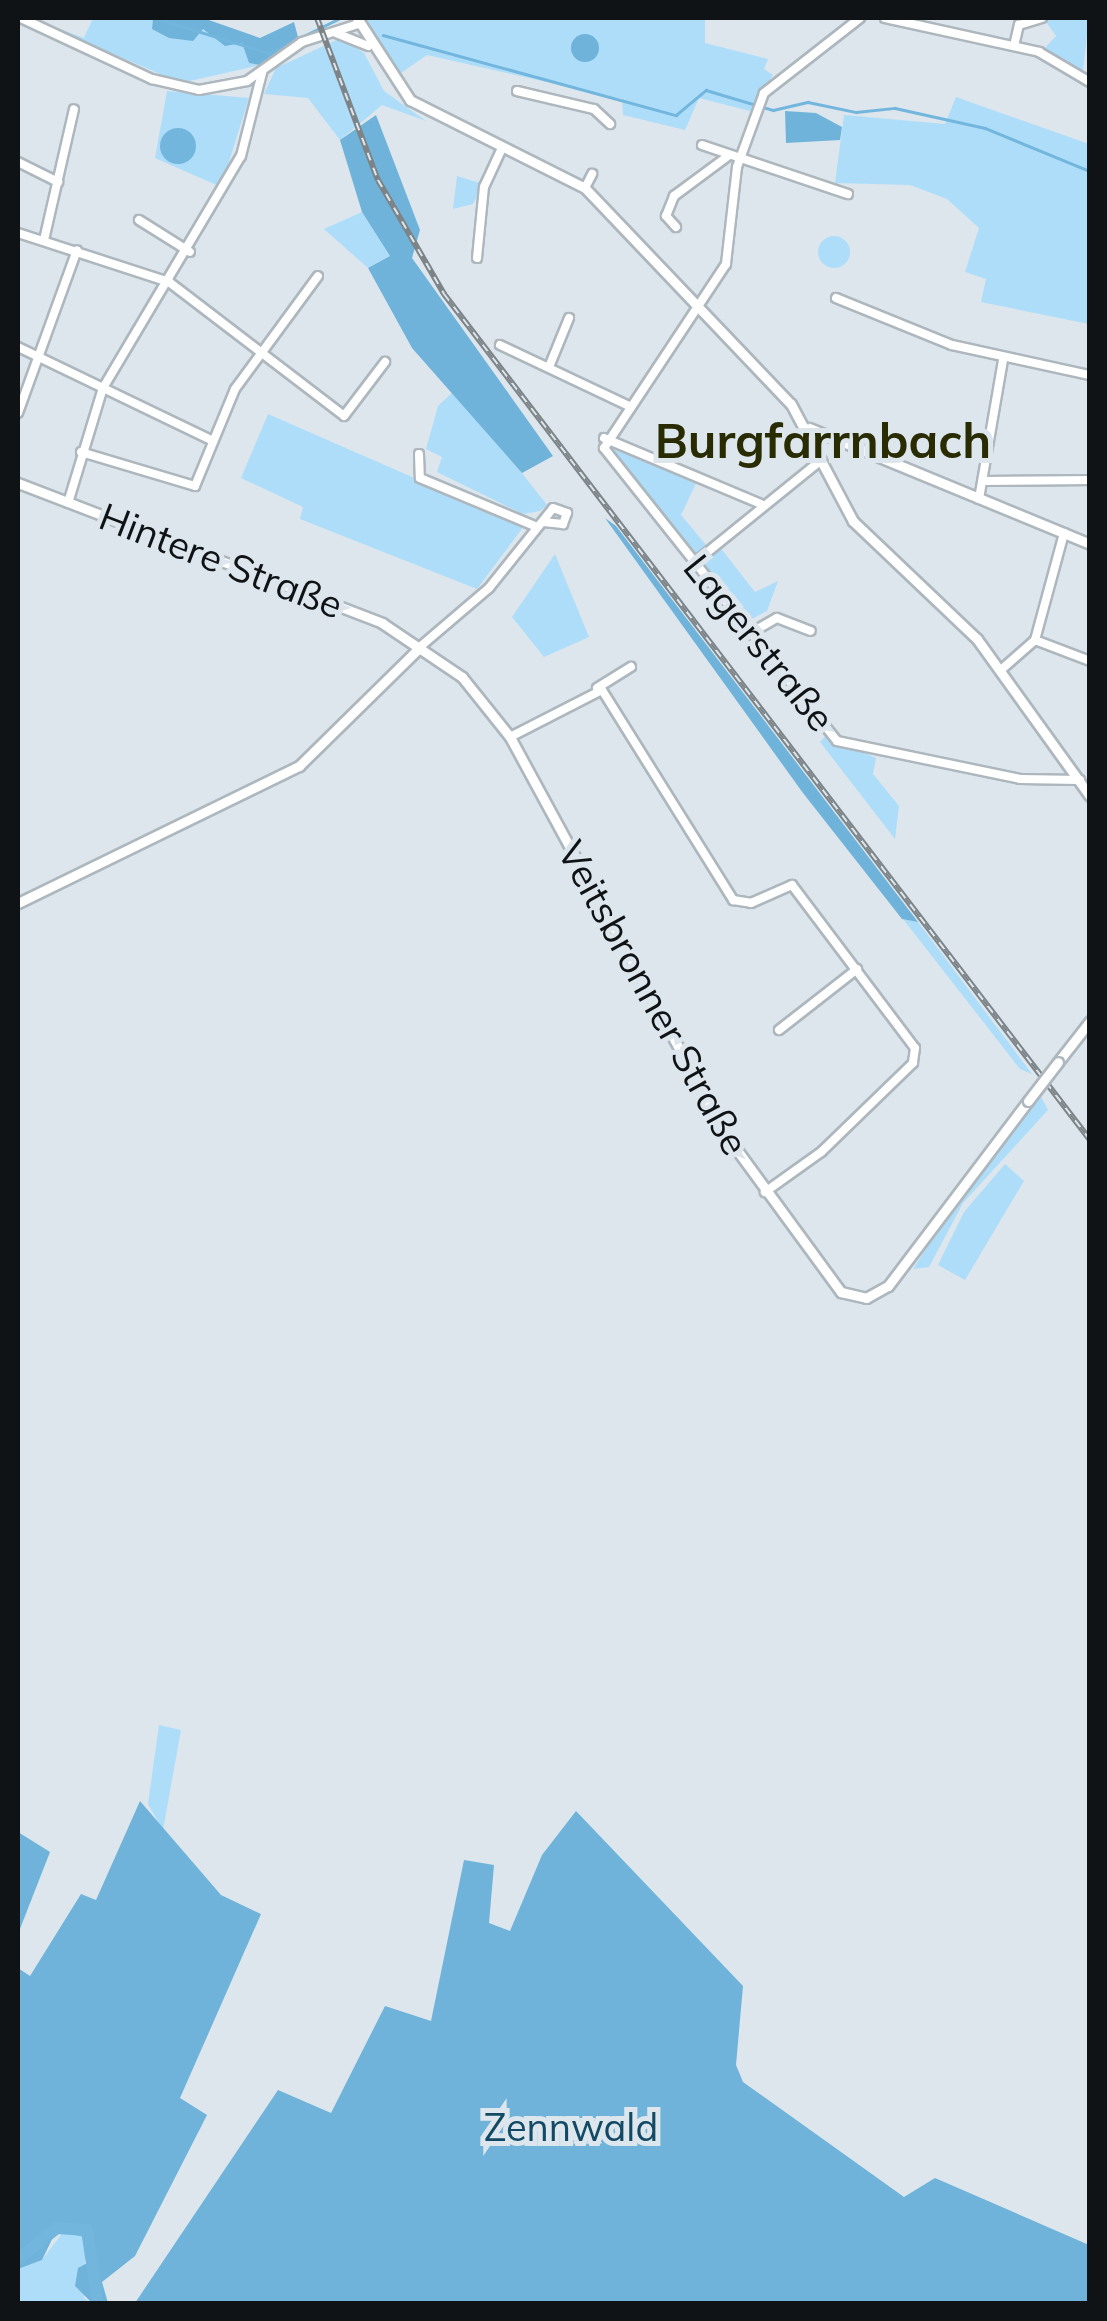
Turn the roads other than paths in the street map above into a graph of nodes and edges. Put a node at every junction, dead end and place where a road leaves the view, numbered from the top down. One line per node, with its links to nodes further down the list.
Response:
1 (21, 18): 10 (street)
2 (860, 18): 19 (street)
3 (885, 18): 8 (street)
4 (1042, 18): 8 (street)
5 (357, 21): 6 (street); 7 (street)
6 (331, 32): 7 (street); 9 (street)
7 (369, 46): 17 (street)
8 (1014, 46): 11 (street)
9 (262, 73): 10 (street); 13 (street)
10 (247, 81): 13 (street)
11 (1090, 82)
12 (517, 91): 15 (street)
13 (256, 100): 30 (street)
14 (74, 109): 22 (street)
15 (610, 124)
16 (702, 145): 18 (street)
17 (502, 148): 23 (street); 31 (street)
18 (728, 156): 19 (street); 26 (street)
19 (739, 160): 24 (street); 35 (street)
20 (18, 162): 22 (street)
21 (592, 174): 23 (street)
22 (58, 182): 28 (street)
23 (585, 188): 35 (street)
24 (848, 194)
25 (139, 220): 30 (street)
26 (676, 227)
27 (18, 233): 28 (street)
28 (44, 240): 29 (street)
29 (77, 250): 33 (street); 40 (street)
30 (190, 252): 33 (street)
31 (477, 258)
32 (318, 276): 39 (street)
33 (169, 282): 39 (street); 45 (street)
34 (836, 298): 41 (street)
35 (696, 312): 46 (street); 48 (street)
36 (569, 318): 43 (street)
37 (500, 345): 43 (street)
38 (18, 347): 40 (street)
39 (262, 353): 42 (street); 49 (street)
40 (38, 357): 45 (street); 47 (street)
41 (1003, 360): 44 (street); 55 (street)
42 (385, 362)
43 (549, 368): 46 (street)
44 (1090, 375)
45 (103, 388): 49 (street); 51 (street)
46 (629, 406): 50 (street)
47 (18, 413)
48 (808, 428): 53 (street); 57 (street)
49 (211, 440): 51 (street)
50 (604, 441): 59 (street); 62 (street, Lagerstraße)
51 (82, 452): 58 (street)
52 (420, 454): 66 (street)
53 (822, 460): 59 (street); 69 (street)
54 (1090, 480): 55 (street)
55 (987, 481): 57 (street)
56 (18, 483): 58 (street, Hintere Straße)
57 (979, 499): 60 (street)
58 (68, 503): 66 (street, Hintere Straße)
59 (761, 504): 62 (street)
60 (1064, 533): 61 (street); 65 (street)
61 (1090, 544)
62 (694, 562): 64 (street, Lagerstraße)
63 (811, 632): 64 (street)
64 (749, 634): 72 (street, Lagerstraße)
65 (1035, 640): 67 (street); 69 (street)
66 (421, 646): 71 (street, Veitsbronner Straße); 74 (street)
67 (1090, 661)
68 (632, 667): 70 (street)
69 (1002, 669): 72 (street)
70 (598, 688): 71 (street); 75 (street)
71 (510, 737): 78 (street, Veitsbronner Straße)
72 (1080, 780): 73 (street)
73 (1090, 796)
74 (18, 903)
75 (857, 969): 77 (street); 78 (street)
76 (1090, 1021): 78 (street, Veitsbronner Straße, bridge)
77 (779, 1030)
78 (765, 1192)

